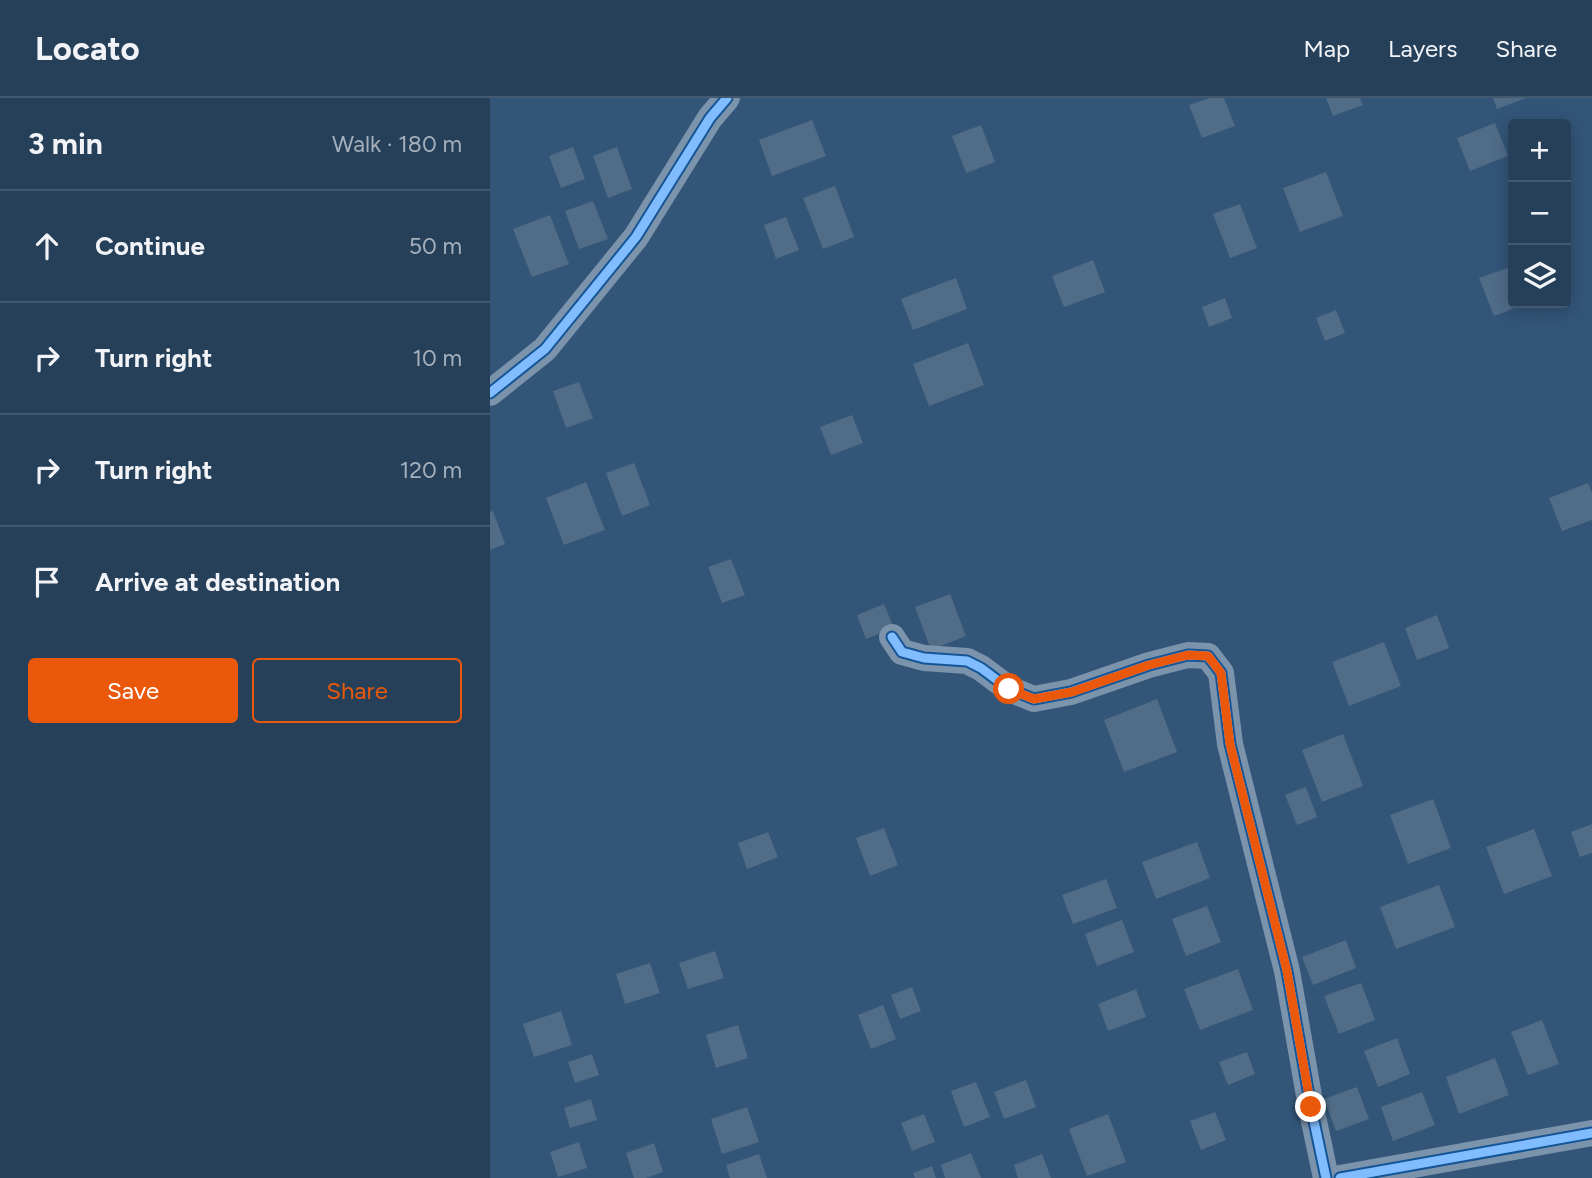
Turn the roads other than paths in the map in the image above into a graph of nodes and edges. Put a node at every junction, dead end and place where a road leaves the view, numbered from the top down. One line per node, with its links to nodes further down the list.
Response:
1 (727, 98): 2 (street)
2 (490, 393)
3 (892, 637): 5 (street)
4 (1592, 1133): 6 (street)
5 (1326, 1178)
6 (1340, 1178)

